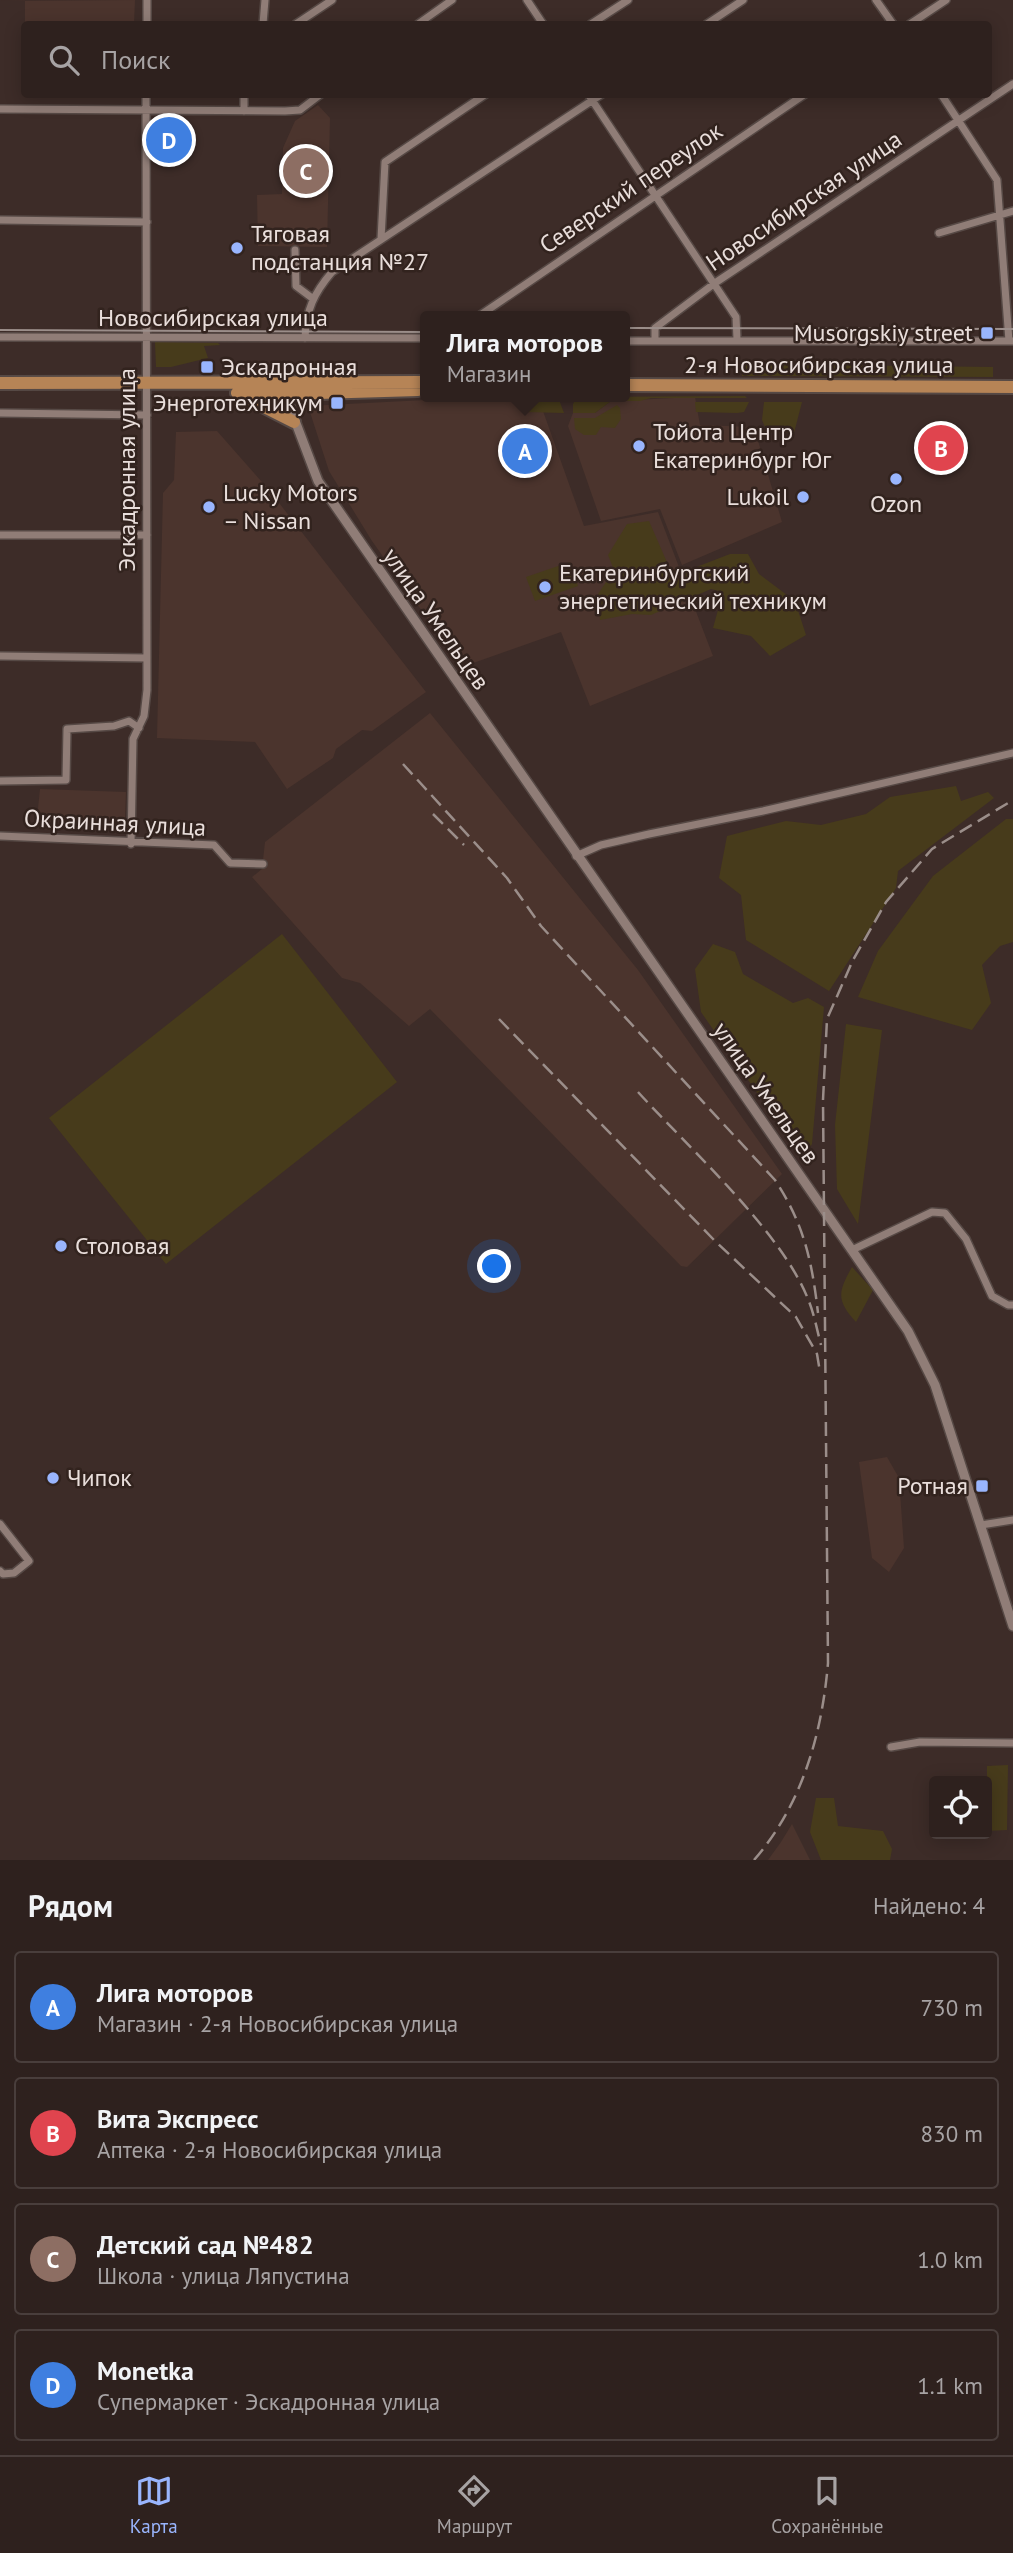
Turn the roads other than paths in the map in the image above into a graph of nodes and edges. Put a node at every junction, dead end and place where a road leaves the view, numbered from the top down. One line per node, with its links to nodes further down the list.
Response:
1 (147, 0): 10 (street)
2 (265, 0): 11 (street)
3 (332, 0): 12 (street)
4 (452, 0): 13 (street)
5 (527, 0): 14 (street)
6 (628, 0): 15 (street)
7 (743, 0): 16 (street)
8 (876, 0): 17 (street)
9 (946, 0): 18 (street)
10 (147, 21)
11 (263, 21)
12 (300, 21)
13 (422, 21)
14 (541, 21)
15 (596, 21)
16 (712, 21)
17 (891, 21)
18 (914, 21)
19 (1013, 84): 30 (street, Новосибирская улица)
20 (146, 98): 28 (street, Эскадронная улица)
21 (244, 98): 29 (street)
22 (316, 98): 29 (street)
23 (479, 98): 37 (street)
24 (590, 98): 31 (street); 37 (street)
25 (799, 98): 31 (street, Северский переулок)
26 (944, 98): 30 (street)
27 (0, 110): 28 (street)
28 (146, 110): 29 (street); 35 (street, Эскадронная улица)
29 (244, 111)
30 (959, 121): 33 (street); 39 (street, Новосибирская улица)
31 (655, 195): 39 (street); 41 (street, Северский переулок)
32 (1013, 211): 33 (street)
33 (1001, 214): 36 (street); 49 (street)
34 (0, 220): 35 (street)
35 (147, 222): 43 (street, Эскадронная улица)
36 (939, 233)
37 (382, 239): 40 (street)
38 (295, 250): 40 (street)
39 (715, 283): 46 (street); 48 (street, Новосибирская улица)
40 (312, 298): 44 (street)
41 (486, 311)
42 (0, 337): 43 (street, Новосибирская улица)
43 (146, 338): 44 (street, Новосибирская улица); 52 (street, Эскадронная улица)
44 (305, 338): 45 (street, Новосибирская улица)
45 (420, 338)
46 (737, 339): 48 (street); 49 (street)
47 (630, 341): 48 (street)
48 (655, 341)
49 (1011, 341)
50 (420, 382): 56 (main road)
51 (0, 383): 52 (main road)
52 (147, 383): 53 (main road); 59 (street, Эскадронная улица)
53 (221, 385): 56 (main road); 60 (main road)
54 (630, 385): 55 (main road, 2-я Новосибирская улица)
55 (1013, 387)
56 (283, 388): 57 (main road); 60 (street, улица Умельцев)
57 (420, 389)
58 (0, 413): 59 (street)
59 (147, 415): 61 (street, Эскадронная улица)
60 (293, 422): 70 (street, улица Умельцев)
61 (147, 534): 62 (street); 64 (street, Эскадронная улица)
62 (0, 535)
63 (0, 656): 64 (street)
64 (147, 658): 65 (street, Эскадронная улица)
65 (139, 728): 67 (street); 69 (street, Эскадронная улица)
66 (1013, 752): 70 (street)
67 (0, 781)
68 (0, 836): 69 (street, Окраинная улица)
69 (131, 844): 71 (street, Окраинная улица)
70 (576, 856): 72 (street, улица Умельцев)
71 (263, 864)
72 (852, 1250): 73 (street); 76 (street, улица Умельцев)
73 (1013, 1305)
74 (1013, 1520): 76 (street)
75 (0, 1524): 77 (street)
76 (981, 1525): 78 (street, улица Умельцев)
77 (0, 1571)
78 (1013, 1626)
79 (1013, 1744): 80 (street)
80 (891, 1746)

